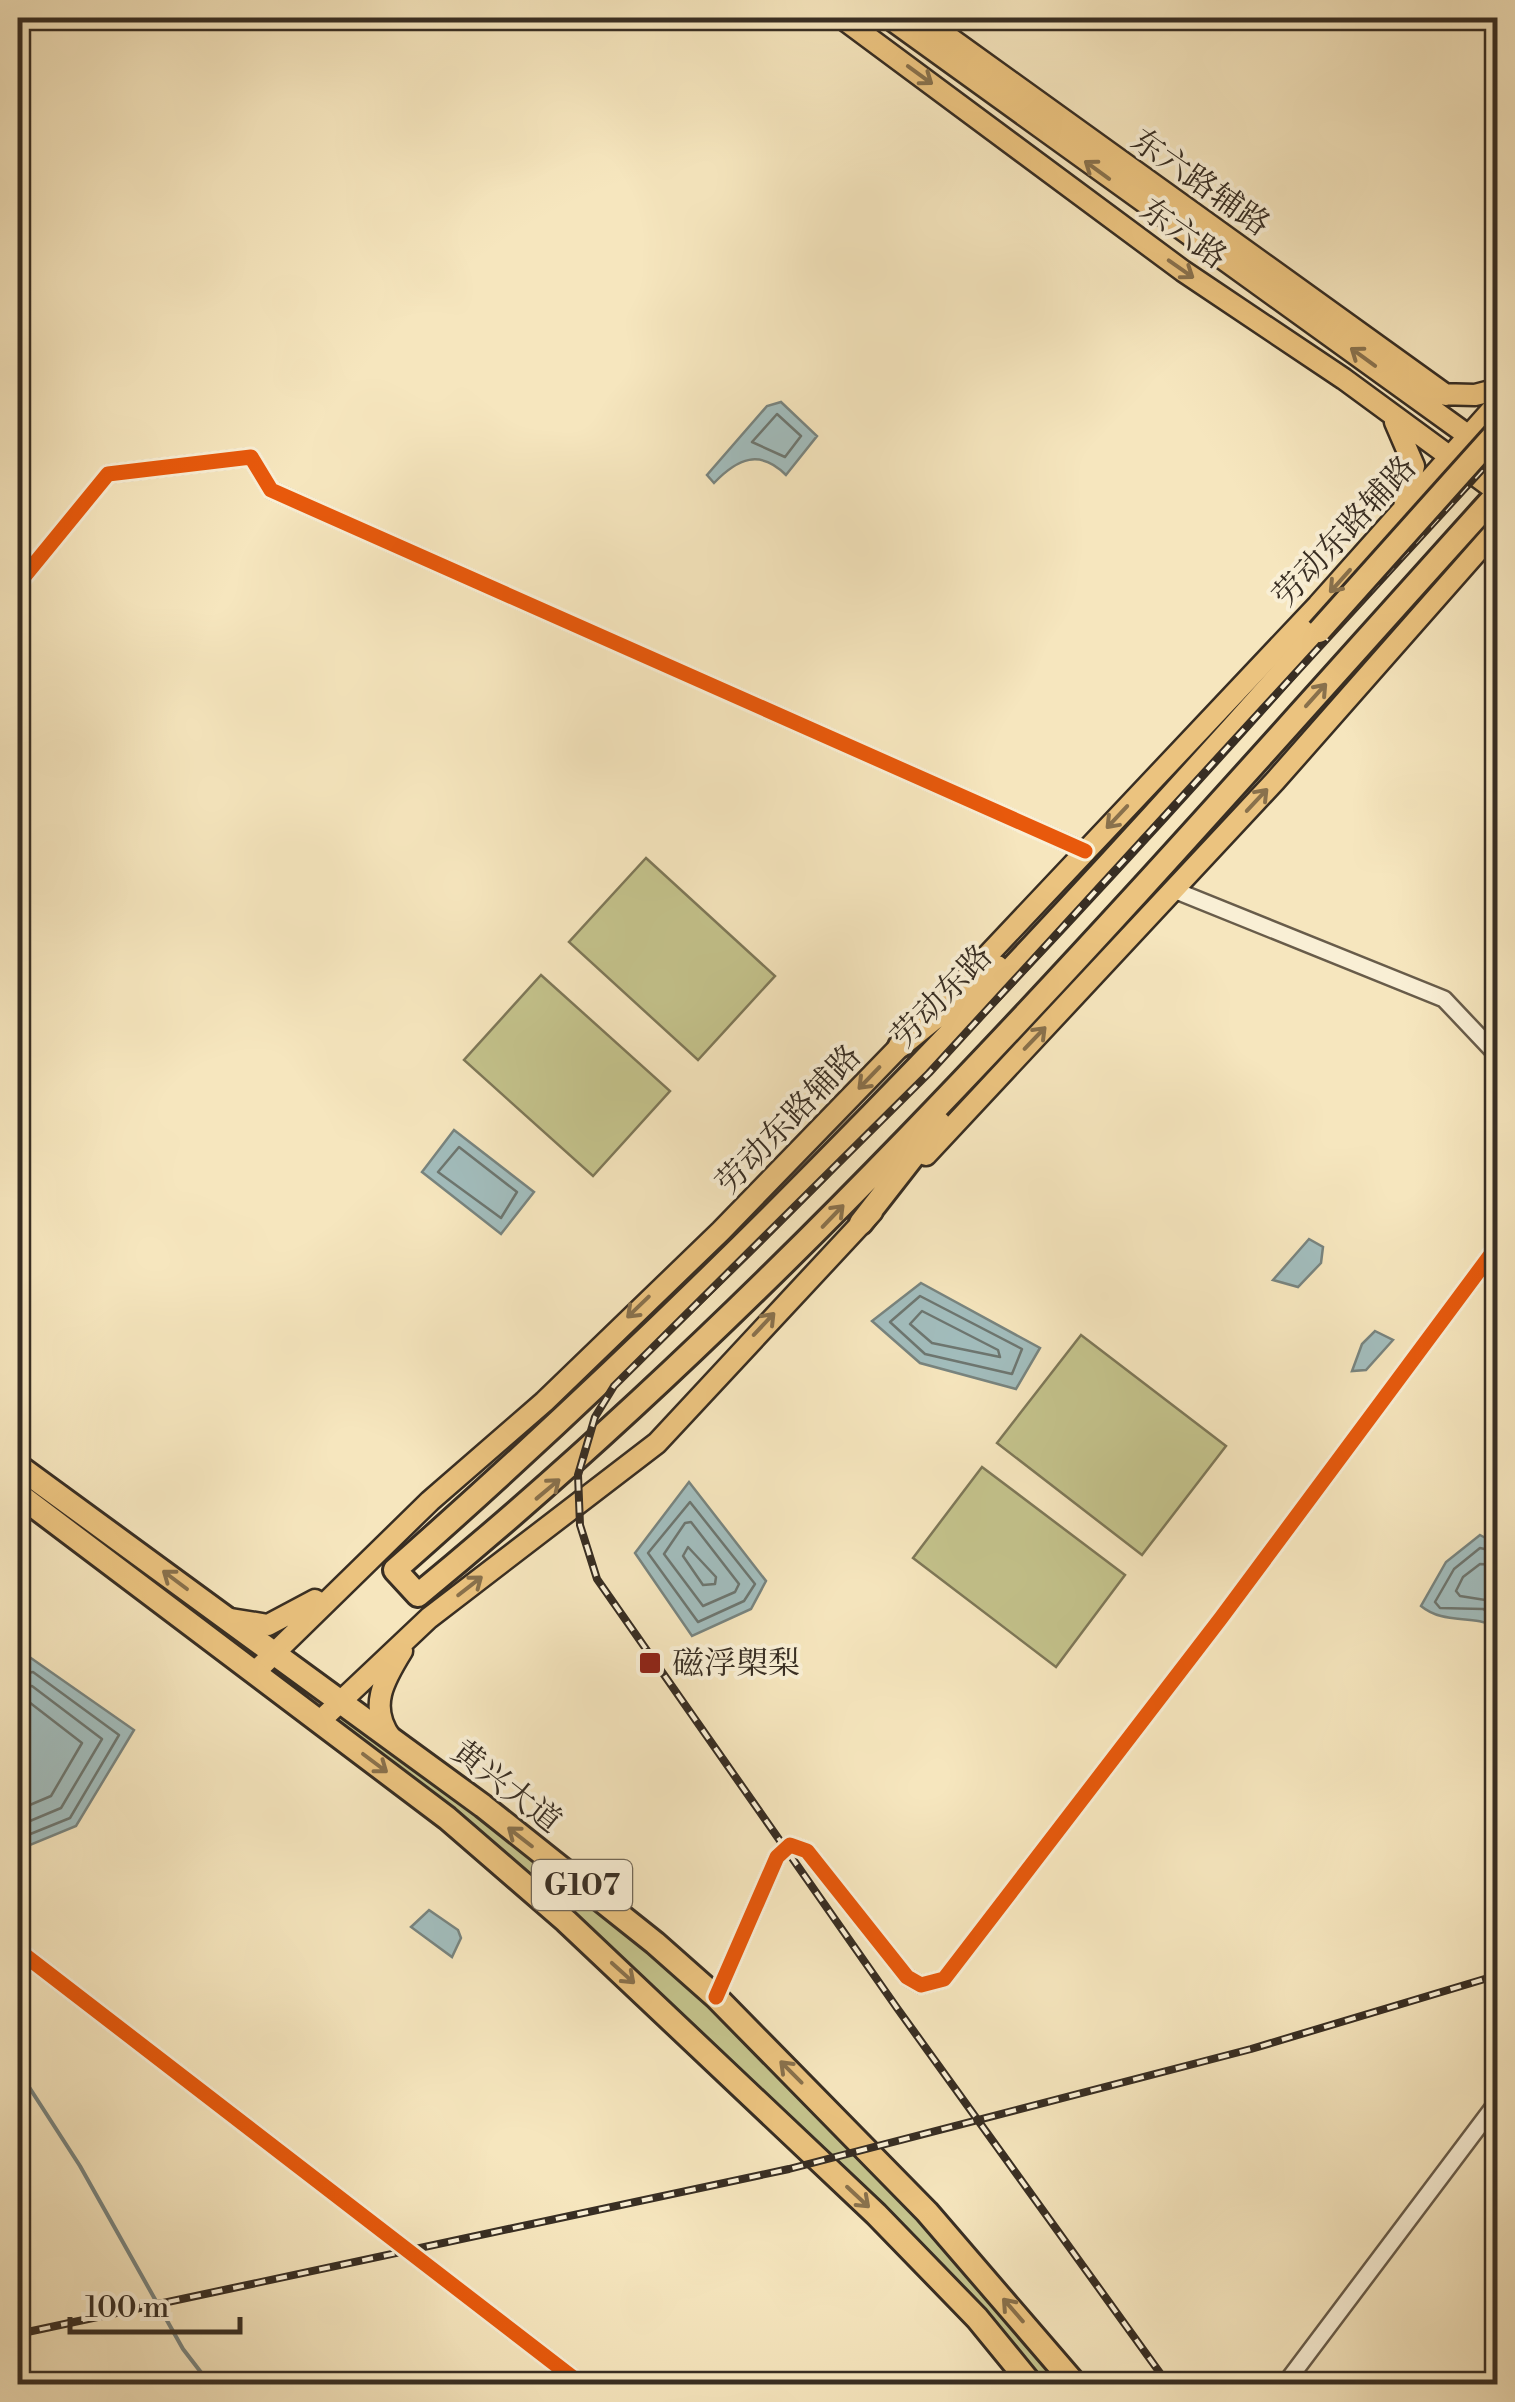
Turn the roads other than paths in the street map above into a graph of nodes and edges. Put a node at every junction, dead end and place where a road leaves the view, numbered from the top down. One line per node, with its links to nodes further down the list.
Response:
1 (842, 18): 8 (main road, 东六路, one-way to 8)
2 (890, 18): 4 (main road, 东六路, one-way to 2)
3 (922, 18): 6 (main road, 东六路辅路)
4 (1399, 383): 6 (main road); 10 (main road, 东六路)
5 (1498, 389): 6 (main road)
6 (1446, 394)
7 (1498, 403): 10 (main road, 劳动东路辅路)
8 (1381, 405): 12 (main road, 东六路); 14 (main road)
9 (1498, 431): 17 (highway, 劳动东路, bridge)
10 (1470, 436): 11 (main road, 东六路); 12 (main road, 劳动东路辅路)
11 (1498, 456)
12 (1452, 457): 13 (main road, 东六路); 14 (main road, 劳动东路辅路)
13 (1498, 492): 20 (highway, one-way to 13)
14 (1395, 521): 18 (main road, 劳动东路辅路, one-way to 18)
15 (1498, 528): 19 (main road, one-way to 15)
16 (18, 584): 18 (street)
17 (1131, 842): 20 (highway, 劳动东路, one-way to 20); 21 (highway)
18 (1085, 851): 21 (main road, 劳动东路辅路)
19 (1174, 890): 22 (street); 23 (main road, one-way to 19)
20 (1081, 952): 23 (highway)
21 (900, 1046): 27 (main road, 劳动东路辅路, one-way to 27)
22 (1498, 1056)
23 (862, 1223): 29 (main road, one-way to 23)
24 (1498, 1245): 36 (street)
25 (18, 1466): 28 (highway, 黄兴大道 / G107, one-way to 25)
26 (18, 1494): 31 (highway, 黄兴大道 / G107)
27 (401, 1529): 28 (main road); 30 (main road, 劳动东路辅路)
28 (223, 1616): 30 (highway, 黄兴大道 / G107)
29 (430, 1618): 32 (main road); 34 (main road)
30 (274, 1653): 31 (main road, 劳动东路辅路); 32 (highway, 黄兴大道 / G107)
31 (255, 1672): 33 (highway, 黄兴大道 / G107)
32 (341, 1701): 33 (main road); 34 (highway, 黄兴大道 / G107)
33 (320, 1721): 39 (highway, 黄兴大道 / G107, one-way to 39)
34 (392, 1739): 36 (highway, 黄兴大道 / G107, one-way to 34)
35 (18, 1950): 38 (street)
36 (716, 1997): 40 (highway, 黄兴大道 / G107, one-way to 36)
37 (1498, 2101): 41 (street)
38 (582, 2384)
39 (1031, 2384)
40 (1076, 2384)
41 (1285, 2384)

